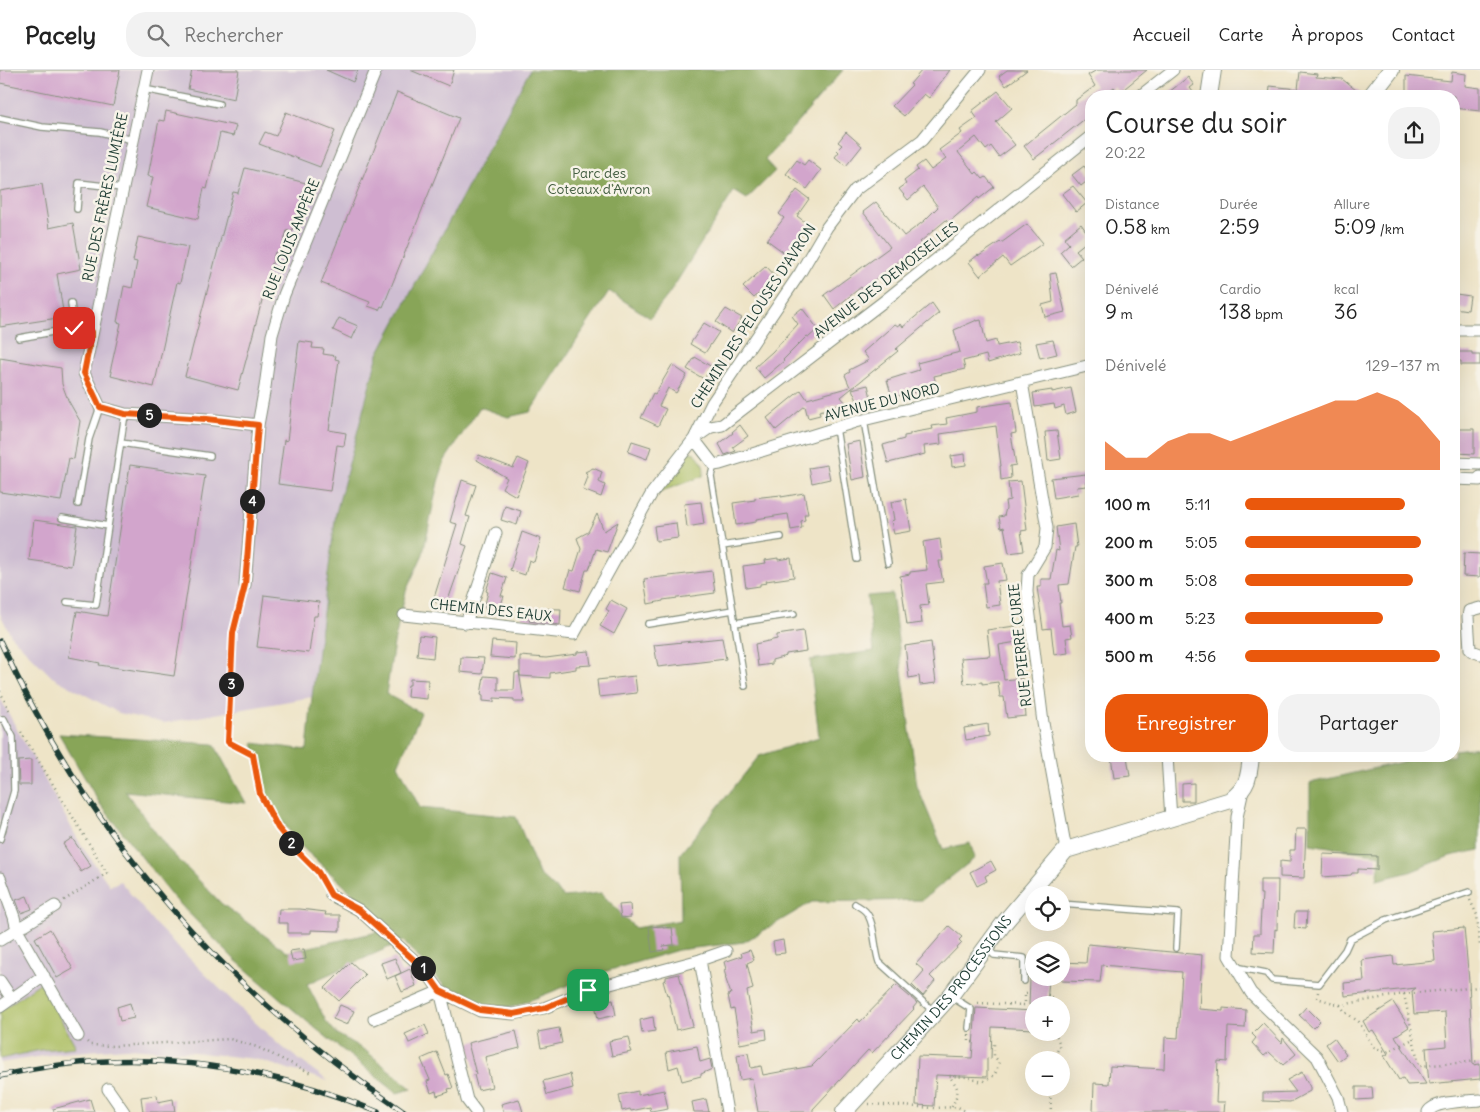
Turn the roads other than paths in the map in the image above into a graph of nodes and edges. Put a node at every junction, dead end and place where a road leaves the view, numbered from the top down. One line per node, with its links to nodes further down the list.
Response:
1 (148, 70): 7 (street, RUE DES FRÈRES LUMIÈRE)
2 (376, 70): 28 (street, RUE LOUIS AMPÈRE)
3 (980, 70): 30 (street, CHEMIN DES PELOUSES D'AVRON)
4 (1173, 70): 8 (street)
5 (1213, 70): 9 (street)
6 (1391, 70): 10 (street)
7 (144, 89): 11 (lane); 13 (street, RUE DES FRÈRES LUMIÈRE)
8 (1148, 90)
9 (1210, 90)
10 (1376, 90)
11 (219, 104)
12 (0, 118): 13 (lane)
13 (132, 140): 15 (street, RUE DES FRÈRES LUMIÈRE)
14 (1085, 141): 30 (street, AVENUE DES DEMOISELLES)
15 (122, 188): 16 (lane); 21 (street, RUE DES FRÈRES LUMIÈRE)
16 (76, 209)
17 (71, 303): 18 (lane)
18 (74, 328): 21 (lane); 22 (lane)
19 (1460, 330): 20 (street)
20 (1480, 330)
21 (92, 332): 25 (street, RUE DES FRÈRES LUMIÈRE)
22 (19, 338)
23 (1085, 366): 24 (street, AVENUE DU NORD)
24 (1022, 382): 27 (street, AVENUE DU NORD); 64 (street, RUE PIERRE CURIE)
25 (100, 407): 26 (street); 38 (lane)
26 (125, 414): 28 (street); 31 (lane)
27 (864, 420): 29 (street, AVENUE DU NORD); 45 (lane)
28 (258, 425): 46 (street, RUE LOUIS AMPÈRE)
29 (836, 428): 35 (street, AVENUE DU NORD); 44 (lane)
30 (694, 439): 35 (street); 55 (street, CHEMIN DES PELOUSES D'AVRON)
31 (121, 443): 32 (lane); 40 (lane)
32 (210, 456)
33 (1460, 463): 34 (street)
34 (1480, 464)
35 (714, 465): 43 (lane)
36 (1480, 477): 37 (street)
37 (1460, 479)
38 (78, 504)
39 (62, 518): 40 (lane)
40 (108, 526): 47 (lane)
41 (496, 533): 52 (street)
42 (781, 537): 43 (lane)
43 (722, 546): 49 (lane)
44 (856, 559)
45 (888, 563)
46 (245, 585)
47 (67, 602)
48 (1480, 608): 56 (street)
49 (733, 610): 53 (lane); 54 (lane)
50 (794, 614): 53 (lane)
51 (404, 615): 52 (street, CHEMIN DES EAUX)
52 (466, 623): 55 (street, CHEMIN DES EAUX)
53 (735, 623): 57 (lane)
54 (648, 624)
55 (574, 634)
56 (1480, 654)
57 (745, 686)
58 (0, 719): 63 (lane)
59 (1167, 762): 62 (street)
60 (1251, 762): 61 (street)
61 (1243, 790): 62 (street); 79 (street)
62 (1171, 819): 64 (street)
63 (0, 839)
64 (1066, 850): 66 (street, CHEMIN DES PROCESSIONS)
65 (0, 878): 73 (street)
66 (1039, 886)
67 (1469, 892): 79 (lane)
68 (331, 895): 83 (street)
69 (855, 904): 87 (lane)
70 (1025, 904): 75 (street, CHEMIN DES PROCESSIONS)
71 (1070, 905): 76 (lane)
72 (55, 906): 73 (street)
73 (17, 930): 74 (street); 80 (street)
74 (0, 940)
75 (986, 947): 82 (lane); 84 (street, CHEMIN DES PROCESSIONS)
76 (1176, 948)
77 (726, 951): 78 (street)
78 (700, 960): 83 (street); 96 (street)
79 (1234, 966): 98 (street)
80 (44, 976): 85 (street); 90 (street)
81 (0, 981): 85 (street)
82 (1024, 982)
83 (440, 991): 88 (street); 95 (street)
84 (951, 995): 87 (street, CHEMIN DES PROCESSIONS); 89 (lane)
85 (12, 999): 86 (street)
86 (0, 1007)
87 (935, 1012): 97 (street, CHEMIN DES PROCESSIONS)
88 (374, 1019)
89 (970, 1028)
90 (78, 1036)
91 (108, 1089): 94 (street)
92 (1480, 1100): 93 (street)
93 (1429, 1110)
94 (124, 1112)
95 (476, 1112)
96 (726, 1112)
97 (844, 1112)
98 (1342, 1112)

